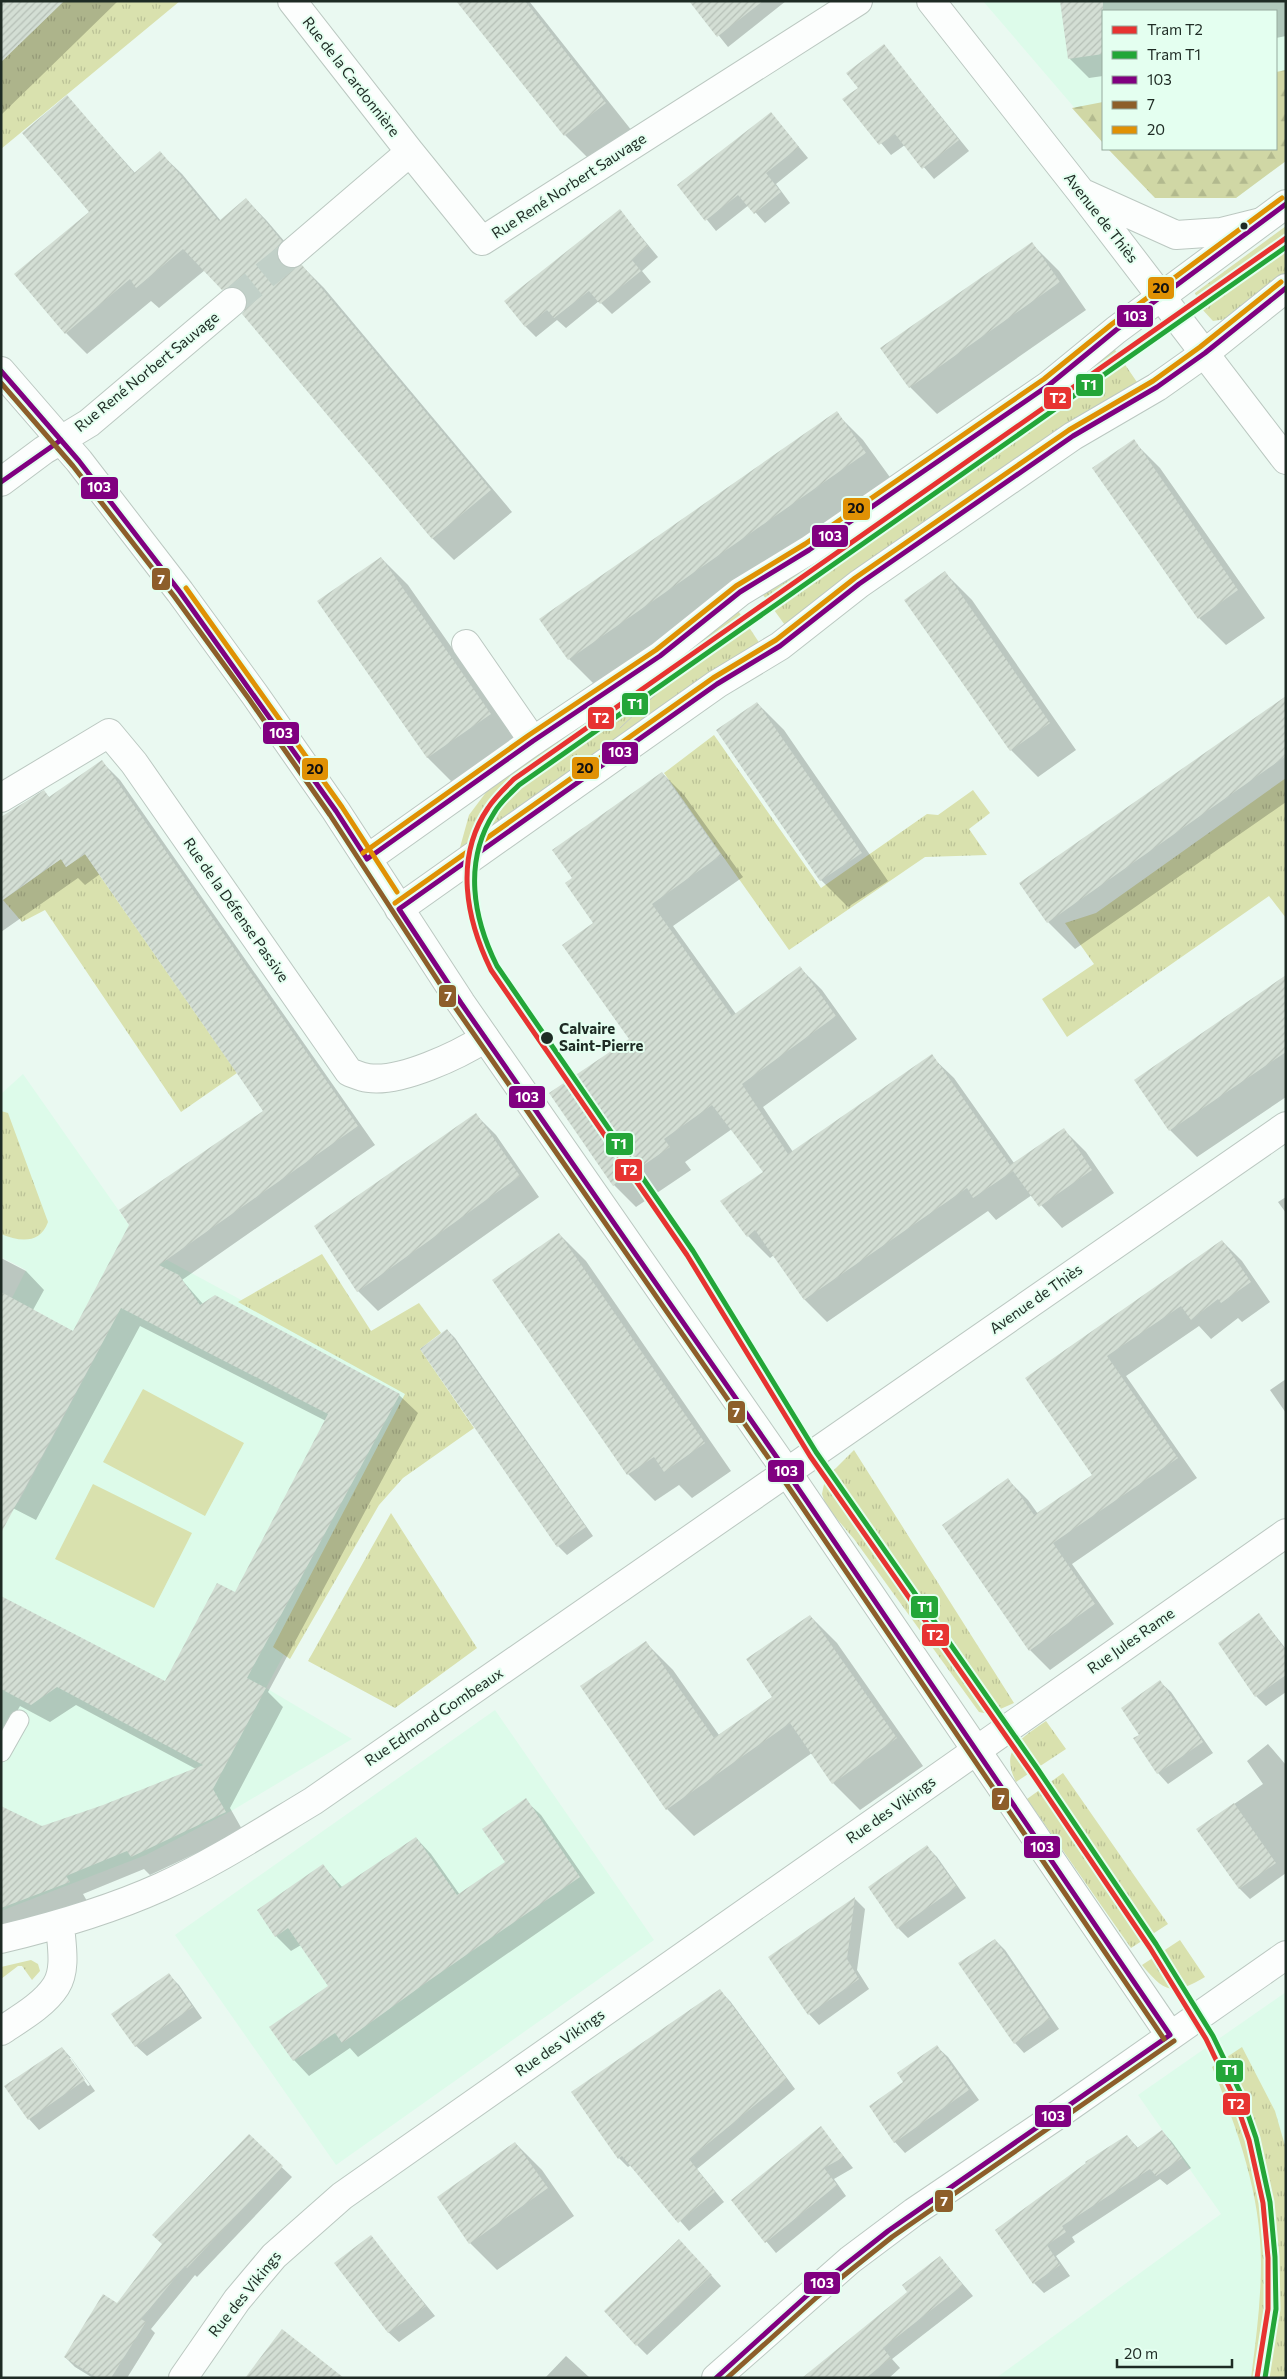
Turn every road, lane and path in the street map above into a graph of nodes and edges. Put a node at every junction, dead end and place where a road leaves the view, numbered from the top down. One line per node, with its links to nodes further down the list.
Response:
1 (292, 1): 4 (street, Rue de la Cardonnière)
2 (858, 1): 4 (street, Rue René Norbert Sauvage)
3 (932, 1): 5 (street, Avenue de Thiès)
4 (410, 152): 8 (street)
5 (1081, 192): 7 (street); 10 (street, Avenue de Thiès)
6 (1286, 204): 7 (street)
7 (1262, 222): 10 (street)
8 (292, 253)
9 (1286, 288): 12 (street)
10 (1161, 296): 12 (street, Avenue de Thiès); 18 (street)
11 (232, 302): 14 (street, Rue René Norbert Sauvage)
12 (1205, 353): 15 (street, Avenue de Thiès); 21 (street)
13 (1, 371): 14 (street)
14 (60, 440): 16 (street); 20 (street)
15 (1286, 460)
16 (1, 482)
17 (466, 644): 18 (street)
18 (533, 741): 20 (street)
19 (1, 798): 22 (street, Rue de la Défense Passive)
20 (367, 859): 21 (street)
21 (399, 908): 22 (street)
22 (485, 1038): 24 (street)
23 (1286, 1126): 24 (street, Avenue de Thiès)
24 (787, 1472): 27 (street); 29 (street, Rue Edmond Gombeaux)
25 (1286, 1533): 27 (street, Rue Jules Rame)
26 (19, 1720): 28 (lane)
27 (976, 1750): 33 (street); 34 (street, Rue des Vikings)
28 (1, 1752)
29 (60, 1924): 30 (street, Rue Edmond Gombeaux); 32 (street)
30 (1, 1939)
31 (1286, 1955): 33 (street)
32 (1, 2031)
33 (1170, 2036): 35 (street)
34 (182, 2378)
35 (716, 2378)

